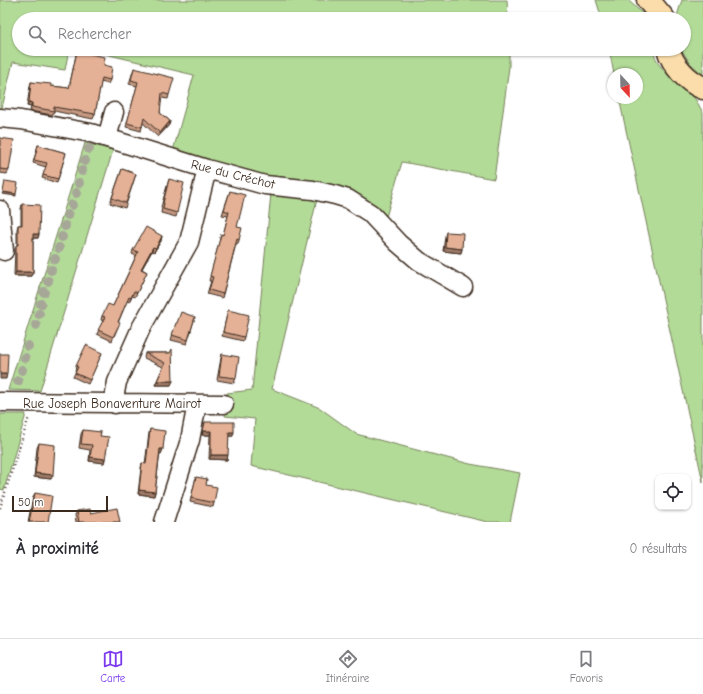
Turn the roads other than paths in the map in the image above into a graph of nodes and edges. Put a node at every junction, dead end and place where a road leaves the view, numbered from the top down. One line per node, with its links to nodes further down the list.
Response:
1 (648, 0): 3 (main road)
2 (668, 0): 4 (main road)
3 (658, 12)
4 (665, 12)
5 (671, 56): 6 (main road)
6 (702, 89)
7 (114, 112): 9 (street)
8 (0, 118): 9 (street, Rue du Créchot)
9 (107, 138): 10 (street, Rue du Créchot)
10 (207, 168): 13 (street, Rue du Créchot); 15 (street)
11 (0, 210): 12 (street)
12 (4, 252)
13 (463, 287)
14 (0, 402): 15 (street, Rue Joseph Bonaventure Mairot)
15 (115, 404): 16 (street, Rue Joseph Bonaventure Mairot)
16 (197, 404): 17 (street, Rue Joseph Bonaventure Mairot); 18 (street)
17 (224, 404)
18 (164, 522)

